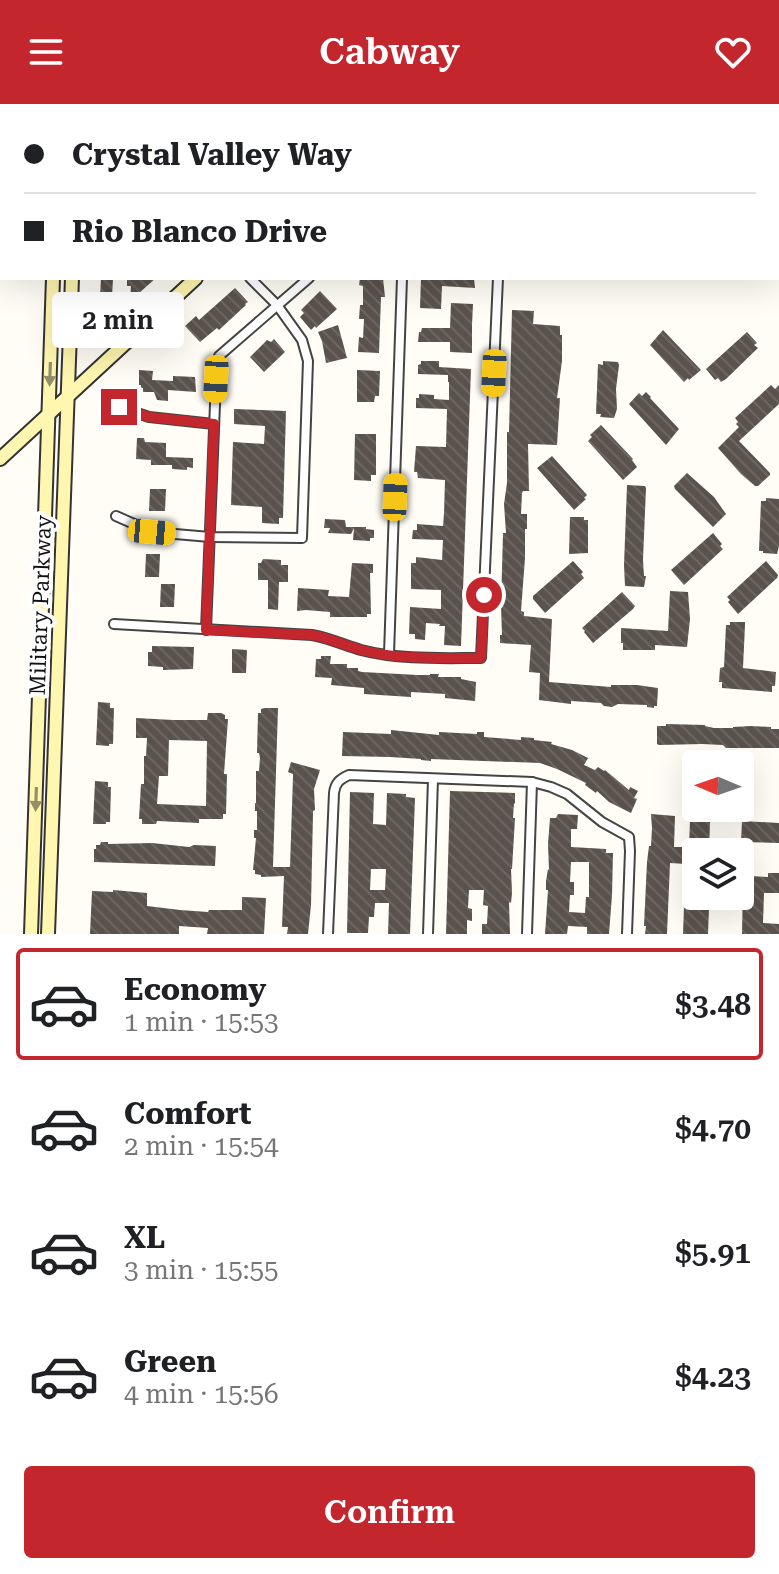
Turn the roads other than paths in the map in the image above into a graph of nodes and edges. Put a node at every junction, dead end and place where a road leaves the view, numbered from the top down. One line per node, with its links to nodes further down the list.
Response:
1 (53, 280): 11 (main road, Military Parkway, one-way to 11)
2 (72, 280): 9 (main road, Military Parkway)
3 (194, 280): 9 (main road)
4 (252, 280): 8 (street)
5 (307, 280): 8 (street)
6 (402, 280): 18 (street)
7 (498, 280): 18 (street)
8 (277, 305): 12 (street); 15 (street)
9 (67, 397): 11 (main road); 20 (main road, Military Parkway)
10 (119, 407): 12 (street)
11 (49, 414): 13 (main road); 19 (main road, Military Parkway)
12 (214, 424): 15 (street)
13 (0, 459)
14 (116, 516): 15 (street)
15 (210, 537): 17 (street)
16 (114, 624): 17 (street)
17 (206, 630): 18 (street)
18 (389, 654)
19 (37, 765): 20 (main road); 24 (main road, Military Parkway, one-way to 24)
20 (54, 765): 23 (main road, Military Parkway)
21 (433, 779): 22 (street); 27 (street); 28 (street)
22 (532, 782): 29 (street); 30 (street)
23 (50, 884): 24 (main road); 26 (main road, Military Parkway)
24 (32, 905): 25 (main road, Military Parkway)
25 (31, 934)
26 (48, 934)
27 (328, 934)
28 (428, 934)
29 (527, 934)
30 (627, 934)

